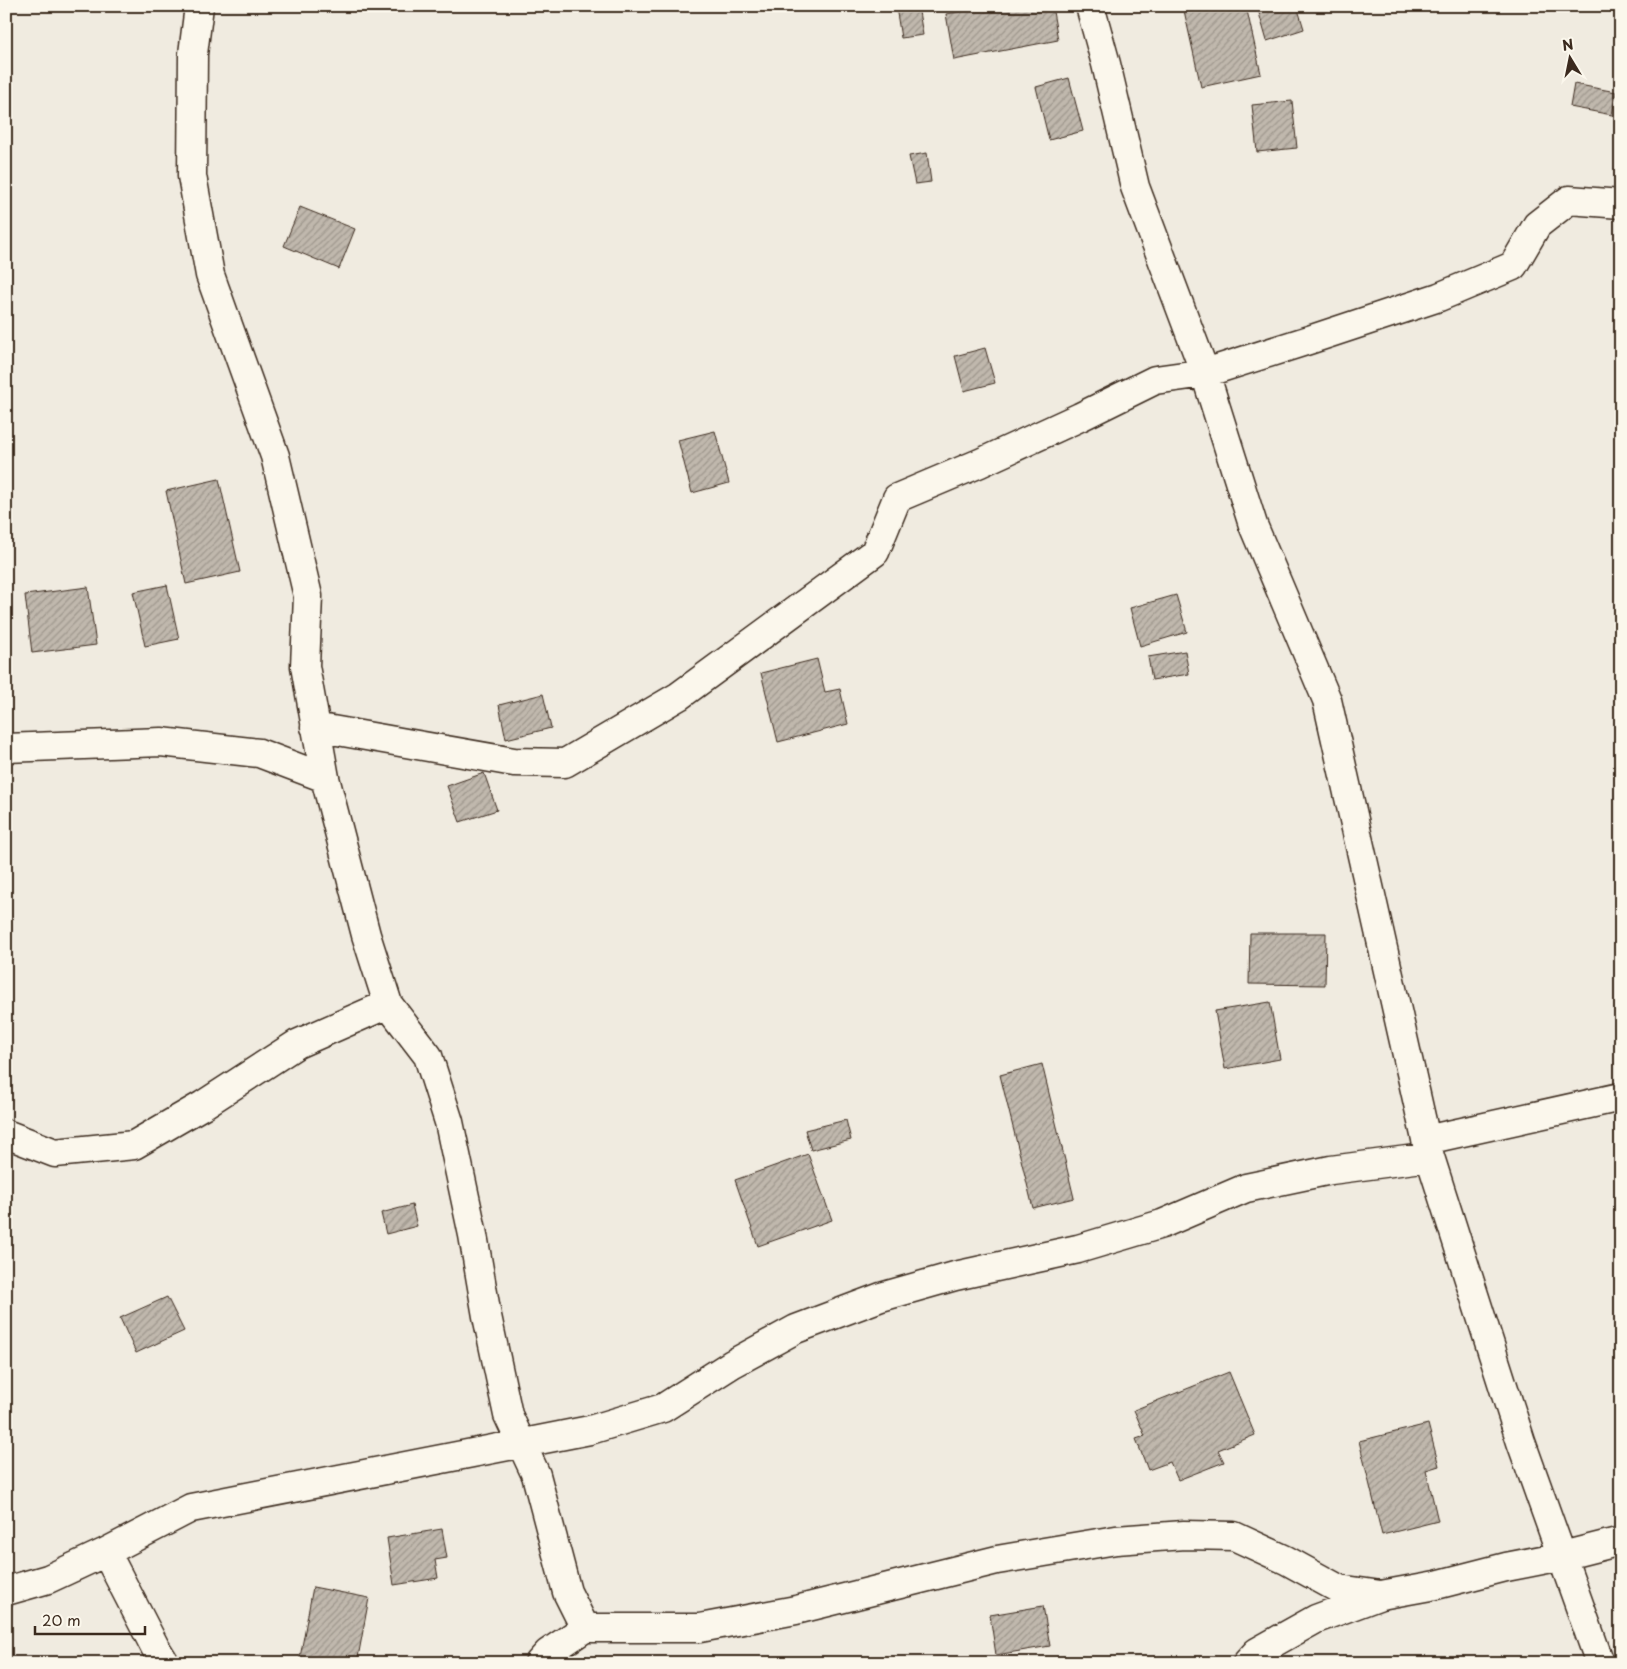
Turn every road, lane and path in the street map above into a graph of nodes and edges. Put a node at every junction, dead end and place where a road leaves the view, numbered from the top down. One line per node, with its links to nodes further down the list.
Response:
1 (199, 6): 5 (street)
2 (1090, 6): 4 (street)
3 (1621, 204): 4 (street)
4 (1206, 373): 5 (street); 11 (street)
5 (315, 727): 7 (street)
6 (6, 748): 7 (street)
7 (325, 778): 8 (street)
8 (388, 1004): 10 (street); 12 (street)
9 (1621, 1097): 11 (street)
10 (6, 1134)
11 (1428, 1149): 12 (street); 15 (street)
12 (520, 1443): 14 (street); 18 (street)
13 (1621, 1541): 15 (street)
14 (106, 1552): 16 (street); 19 (street)
15 (1562, 1556): 17 (street); 22 (street)
16 (6, 1590)
17 (1381, 1595): 18 (street); 21 (street)
18 (585, 1628): 20 (street)
19 (165, 1663)
20 (539, 1663)
21 (1247, 1663)
22 (1600, 1663)

